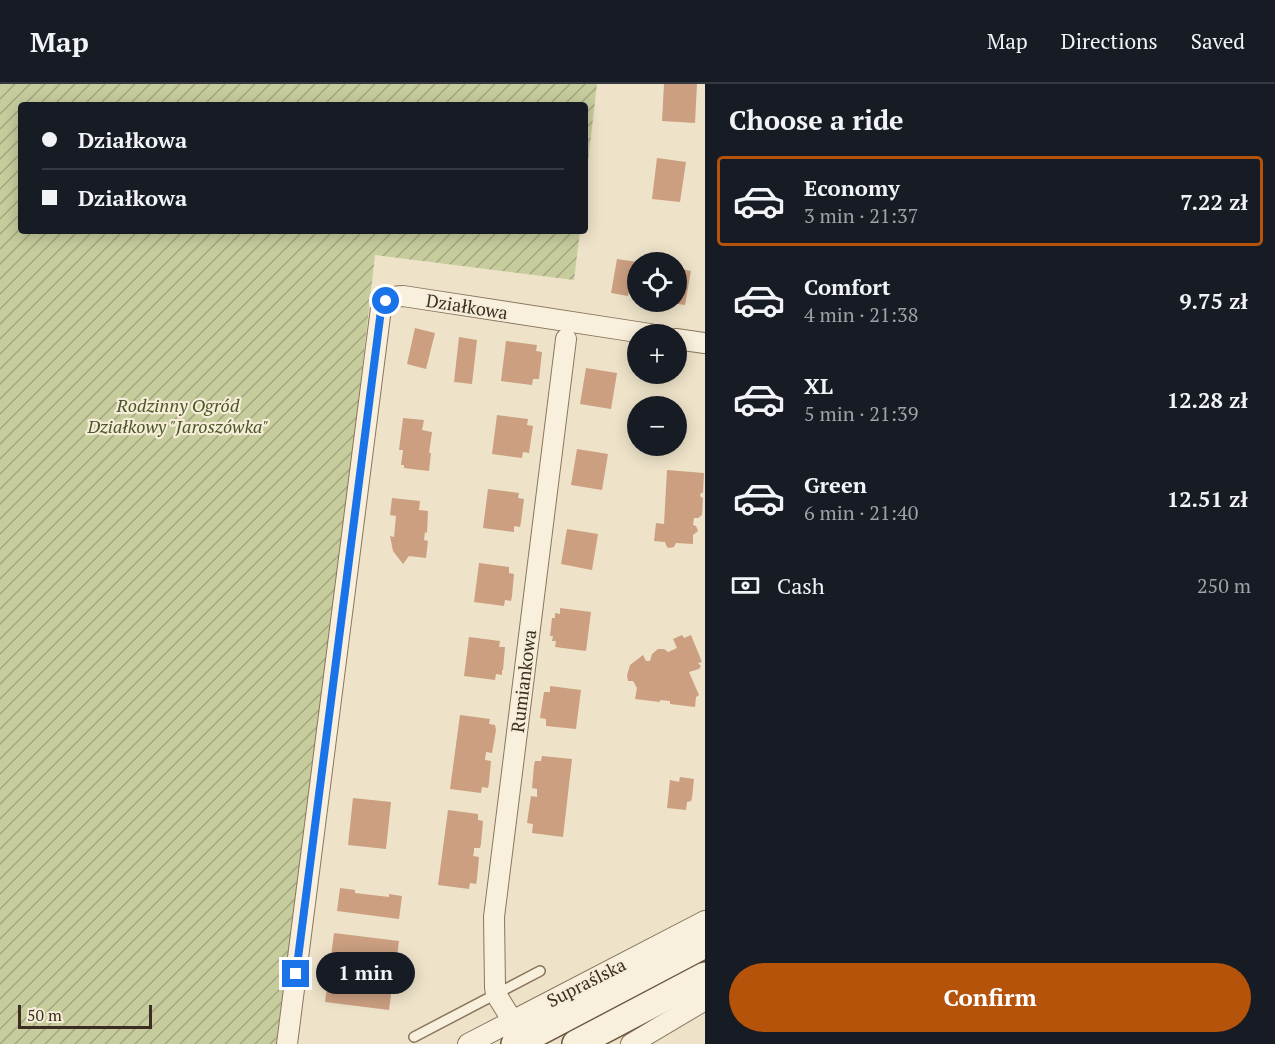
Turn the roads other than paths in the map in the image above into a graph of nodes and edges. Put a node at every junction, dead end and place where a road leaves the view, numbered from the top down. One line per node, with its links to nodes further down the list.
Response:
1 (627, 330): 13 (street, Działkowa)
2 (566, 339): 9 (street, Rumiankowa)
3 (687, 341): 4 (street)
4 (705, 343)
5 (705, 921): 11 (street, Supraślska)
6 (705, 944): 11 (main road)
7 (540, 971): 9 (lane)
8 (705, 976): 15 (main road)
9 (496, 994): 11 (street, Rumiankowa); 12 (lane)
10 (705, 1000): 16 (street)
11 (514, 1032): 14 (street, Supraślska)
12 (414, 1037)
13 (287, 1044)
14 (468, 1044)
15 (576, 1044)
16 (633, 1044)

